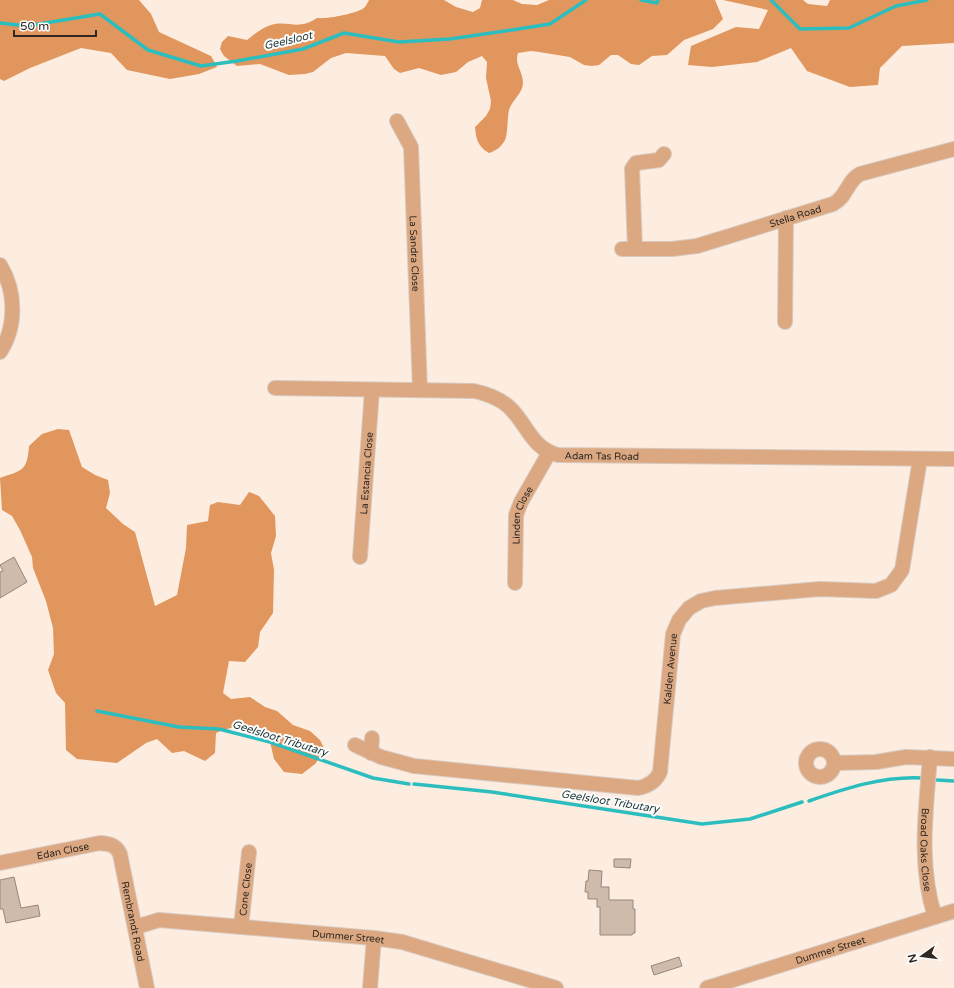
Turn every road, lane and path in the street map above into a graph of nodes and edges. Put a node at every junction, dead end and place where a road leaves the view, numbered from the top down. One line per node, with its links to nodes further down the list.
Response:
1 (397, 121): 10 (street, La Sandra Close)
2 (954, 148): 4 (street, Stella Road)
3 (664, 154): 4 (street, Stella Road)
4 (786, 218): 6 (street)
5 (0, 265): 7 (street)
6 (785, 322)
7 (0, 352)
8 (275, 388): 9 (street)
9 (372, 390): 10 (street); 14 (street, La Estancia Close)
10 (420, 390): 11 (street)
11 (549, 453): 12 (street, Adam Tas Road); 15 (street, Linden Close)
12 (920, 459): 13 (street, Adam Tas Road); 18 (street, Kalden Avenue)
13 (954, 460)
14 (360, 557)
15 (515, 583)
16 (372, 738): 18 (street)
17 (355, 745): 18 (street, Kalden Avenue)
18 (371, 753)
19 (930, 757): 20 (street); 21 (street); 26 (street, Broad Oaks Close)
20 (954, 759)
21 (835, 764)
22 (249, 852): 28 (street, Cone Close)
23 (120, 854): 24 (street, Edan Close); 27 (street, Rembrandt Road)
24 (0, 863)
25 (954, 911): 26 (street, Dummer Street)
26 (935, 917): 33 (street, Dummer Street)
27 (136, 927): 28 (street, Dummer Street); 30 (street, Rembrandt Road)
28 (241, 927): 29 (street, Dummer Street)
29 (374, 938): 31 (street); 32 (street, Dummer Street)
30 (147, 988)
31 (370, 988)
32 (556, 988)
33 (707, 988)

